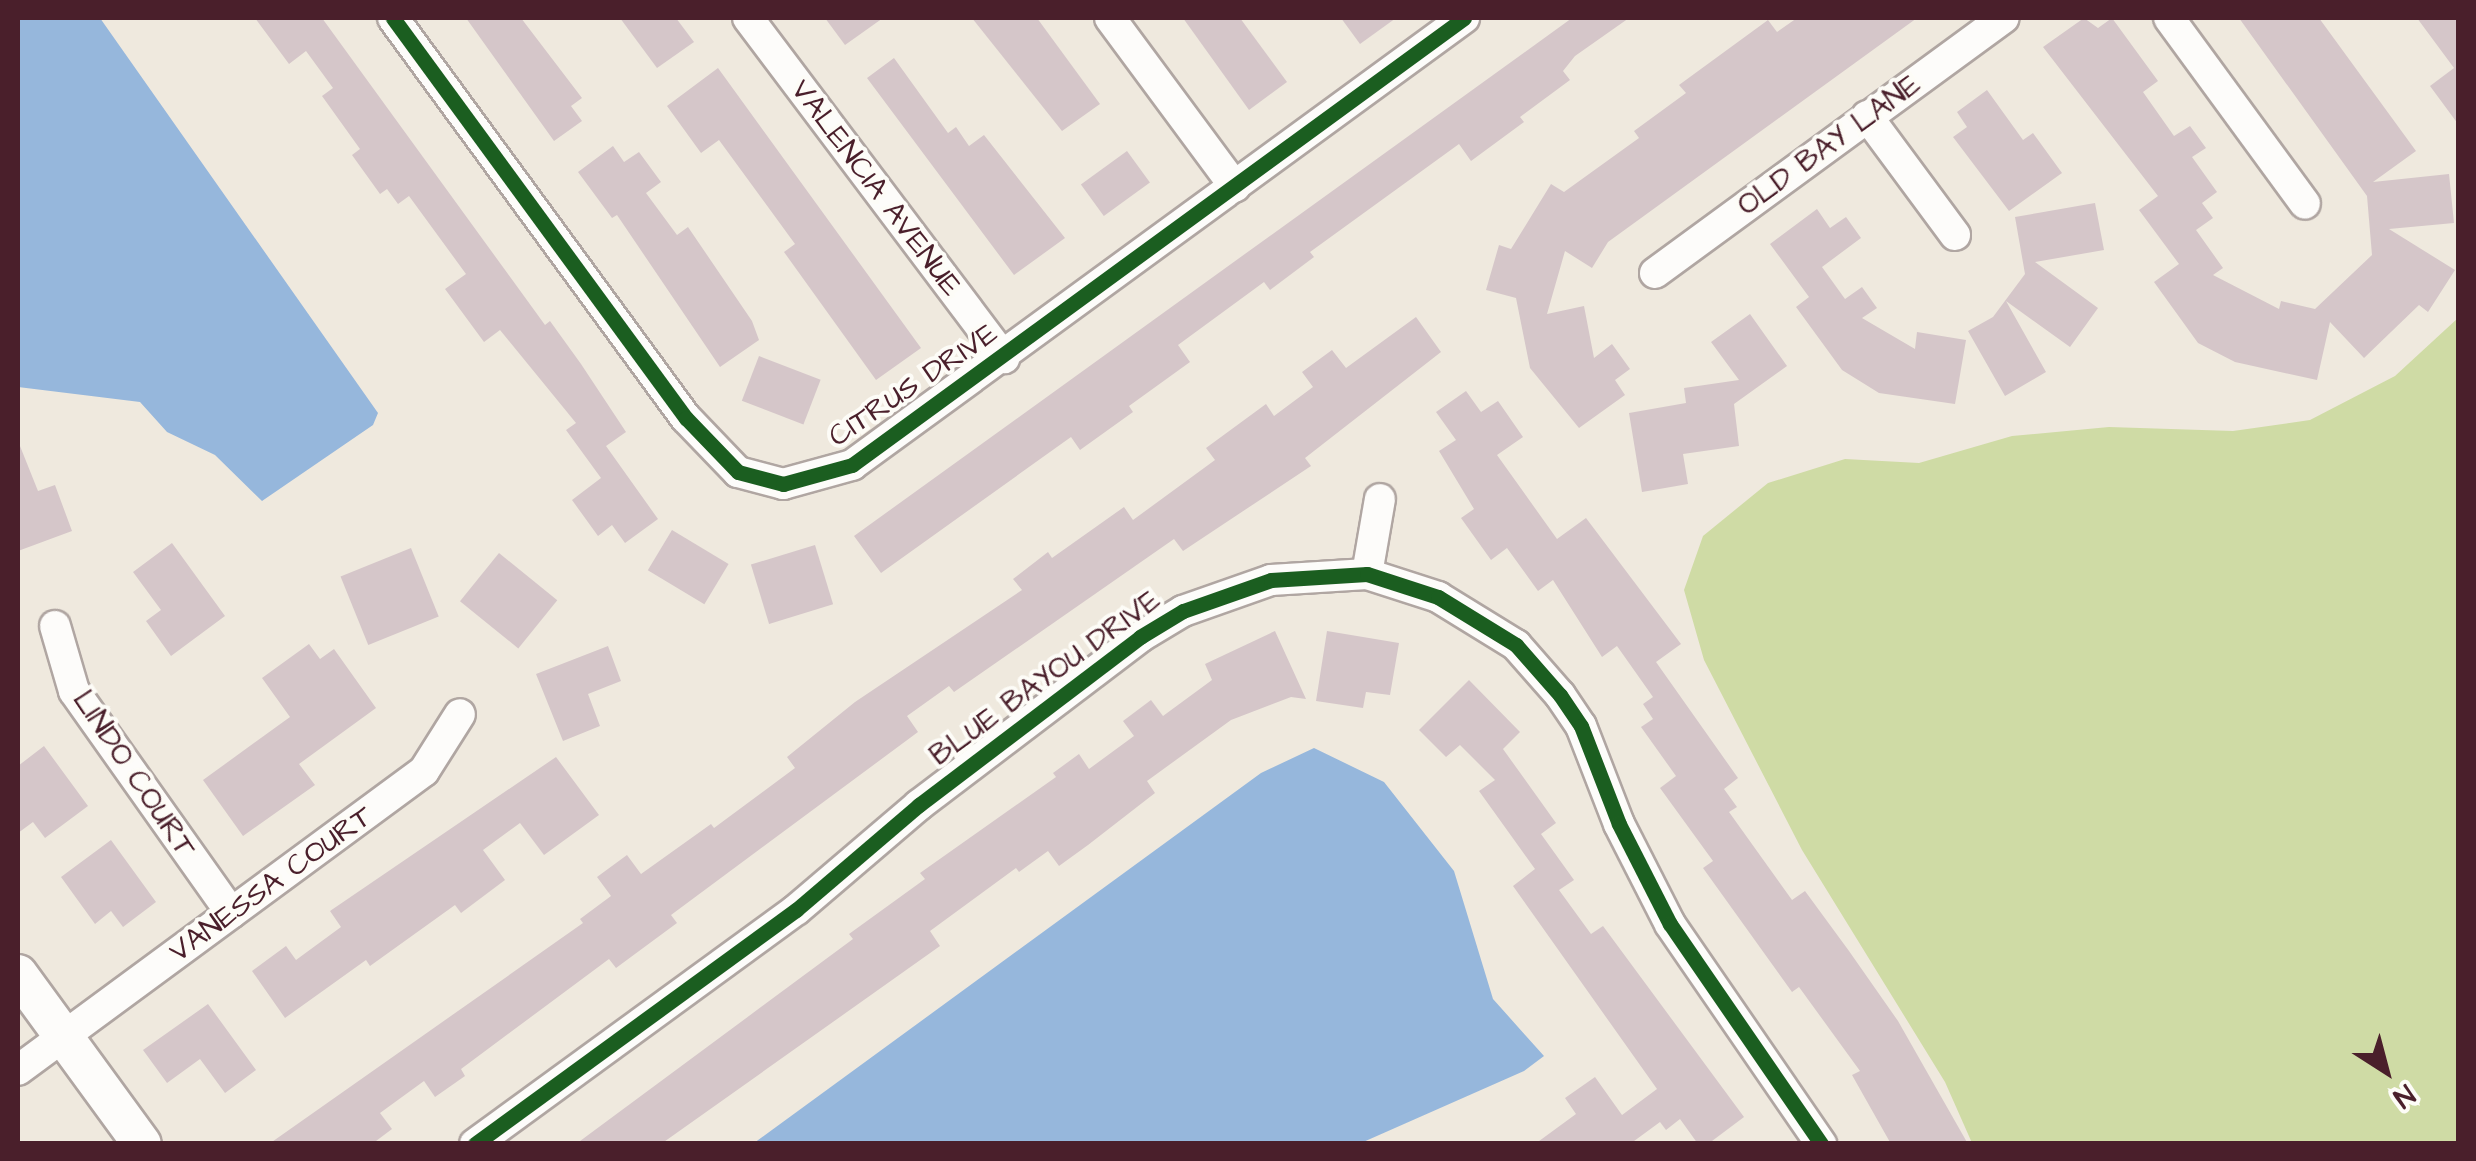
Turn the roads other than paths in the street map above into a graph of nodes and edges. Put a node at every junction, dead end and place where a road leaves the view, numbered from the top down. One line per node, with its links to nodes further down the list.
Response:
1 (393, 18): 12 (street, CITRUS DRIVE)
2 (748, 18): 12 (street, VALENCIA AVENUE)
3 (1110, 18): 8 (street)
4 (1461, 18): 8 (street, CITRUS DRIVE)
5 (2004, 18): 7 (street, OLD BAY LANE)
6 (2169, 18): 9 (street)
7 (1867, 116): 10 (street); 11 (street, OLD BAY LANE)
8 (1235, 187): 12 (street, CITRUS DRIVE)
9 (2305, 204)
10 (1955, 235)
11 (1655, 273)
12 (1004, 358)
13 (1380, 499): 14 (street)
14 (1367, 574): 22 (street, BLUE BAYOU DRIVE); 23 (street, BLUE BAYOU DRIVE)
15 (56, 626): 17 (street, LINDO COURT)
16 (460, 714): 17 (street, VANESSA COURT)
17 (231, 913): 19 (street, VANESSA COURT)
18 (18, 974): 19 (street)
19 (64, 1037): 20 (street, VANESSA COURT); 21 (street)
20 (18, 1070)
21 (142, 1144)
22 (474, 1144)
23 (1820, 1144)

